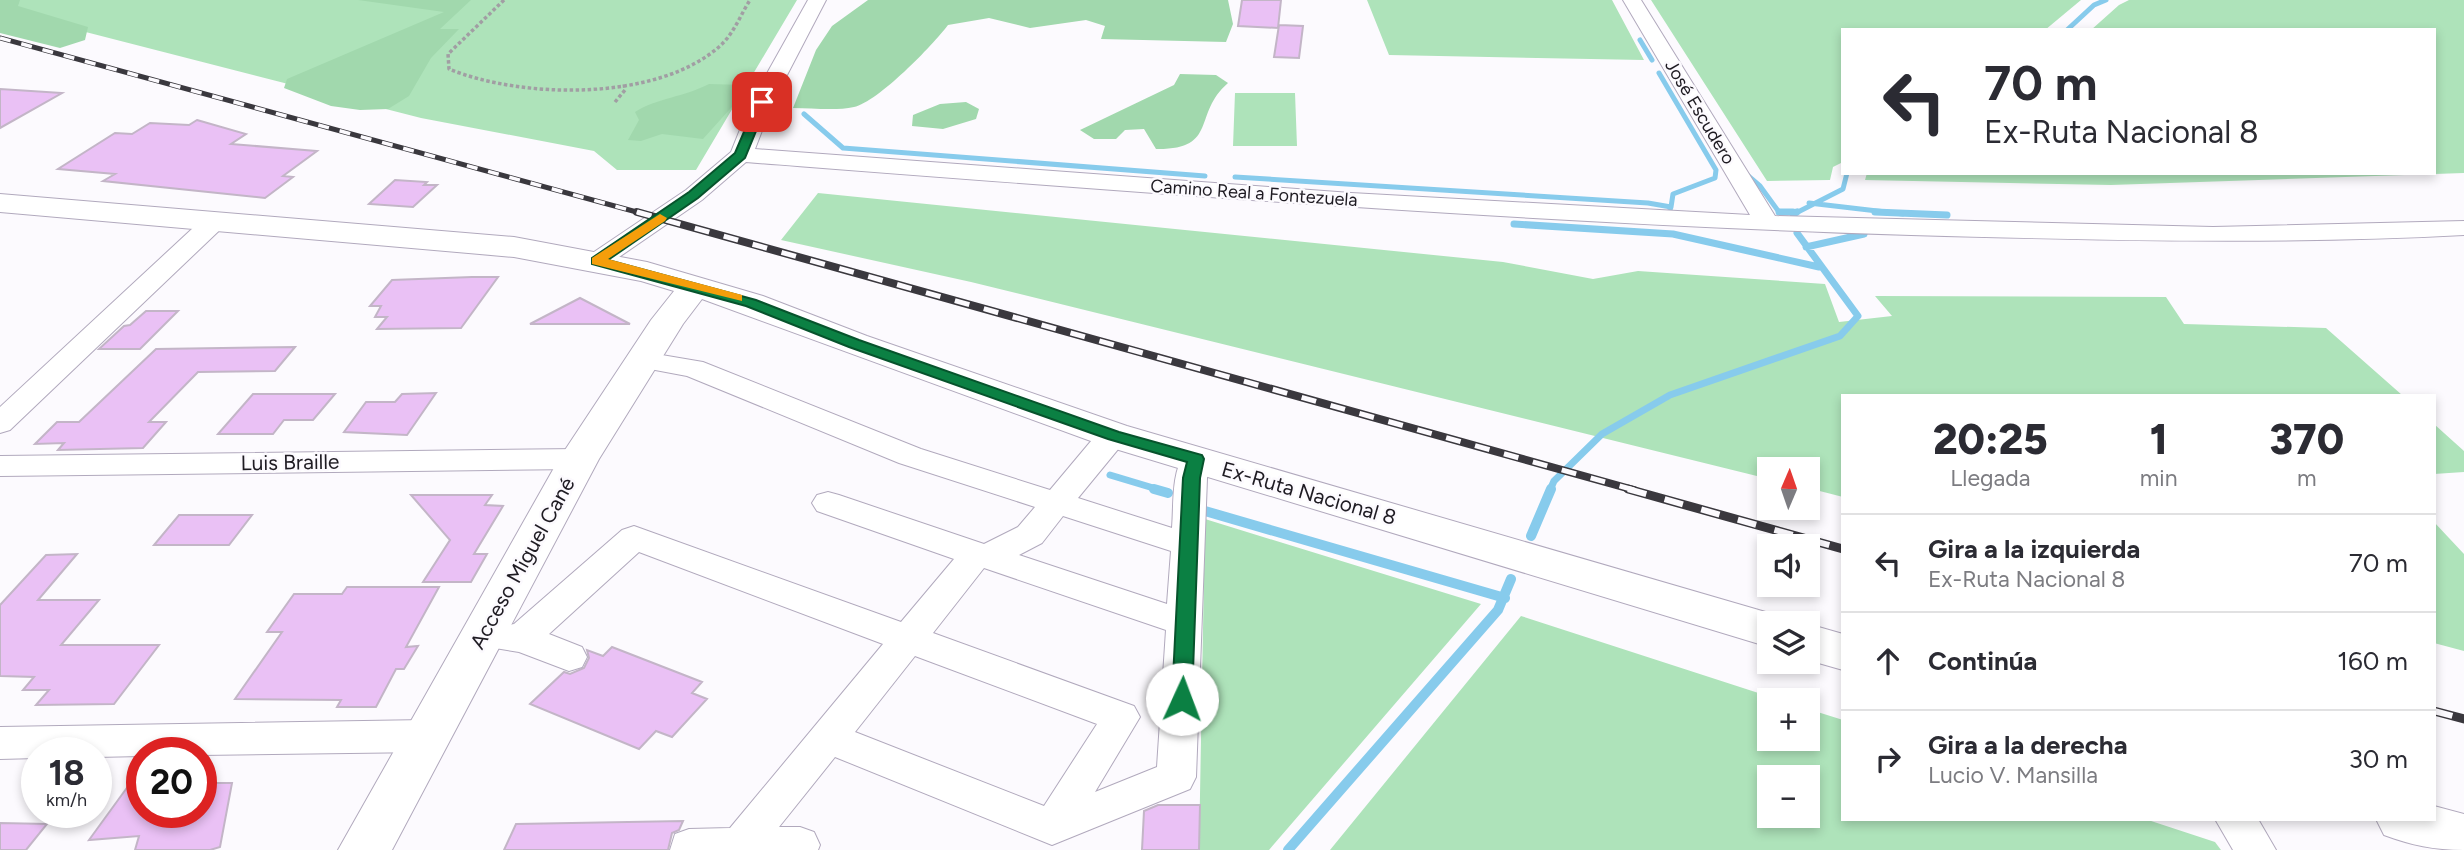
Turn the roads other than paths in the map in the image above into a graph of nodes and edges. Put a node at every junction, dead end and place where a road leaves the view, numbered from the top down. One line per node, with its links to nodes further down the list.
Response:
1 (817, 0): 3 (street)
2 (1632, 0): 6 (street, José Escudero)
3 (741, 155): 6 (street, Camino Real a Fontezuela); 8 (street)
4 (0, 203): 5 (main road, Ex-Ruta Nacional 8)
5 (216, 220): 8 (main road, Ex-Ruta Nacional 8); 11 (street)
6 (1768, 225): 7 (street, Camino Real a Fontezuela)
7 (2464, 228)
8 (597, 261): 9 (main road, Ex-Ruta Nacional 8)
9 (695, 286): 10 (main road, Acceso Miguel Cané); 12 (main road, Ex-Ruta Nacional 8)
10 (643, 360): 13 (main road, Acceso Miguel Cané); 17 (street)
11 (0, 422)
12 (1113, 435): 14 (main road, Ex-Ruta Nacional 8); 17 (street)
13 (579, 459): 15 (street, Luis Braille); 22 (main road, Acceso Miguel Cané)
14 (1196, 459): 18 (street); 21 (main road, Ex-Ruta Nacional 8)
15 (0, 466)
16 (828, 503): 19 (street)
17 (1058, 505): 18 (street); 19 (street)
18 (1188, 545): 20 (street)
19 (982, 556): 20 (street); 23 (street)
20 (1185, 623): 32 (street)
21 (1757, 626)
22 (502, 638): 23 (street); 26 (street); 27 (main road, Acceso Miguel Cané)
23 (910, 638): 28 (street); 32 (street)
24 (1820, 645): 25 (main road)
25 (1841, 651)
26 (569, 657)
27 (426, 736): 29 (street); 37 (main road, Acceso Miguel Cané)
28 (829, 738): 32 (street); 35 (street)
29 (0, 743)
30 (2236, 821): 38 (street)
31 (2409, 821): 33 (main road)
32 (1052, 827)
33 (2464, 837)
34 (800, 845): 35 (street)
35 (740, 846): 36 (street)
36 (689, 847)
37 (364, 850)
38 (2256, 850)

